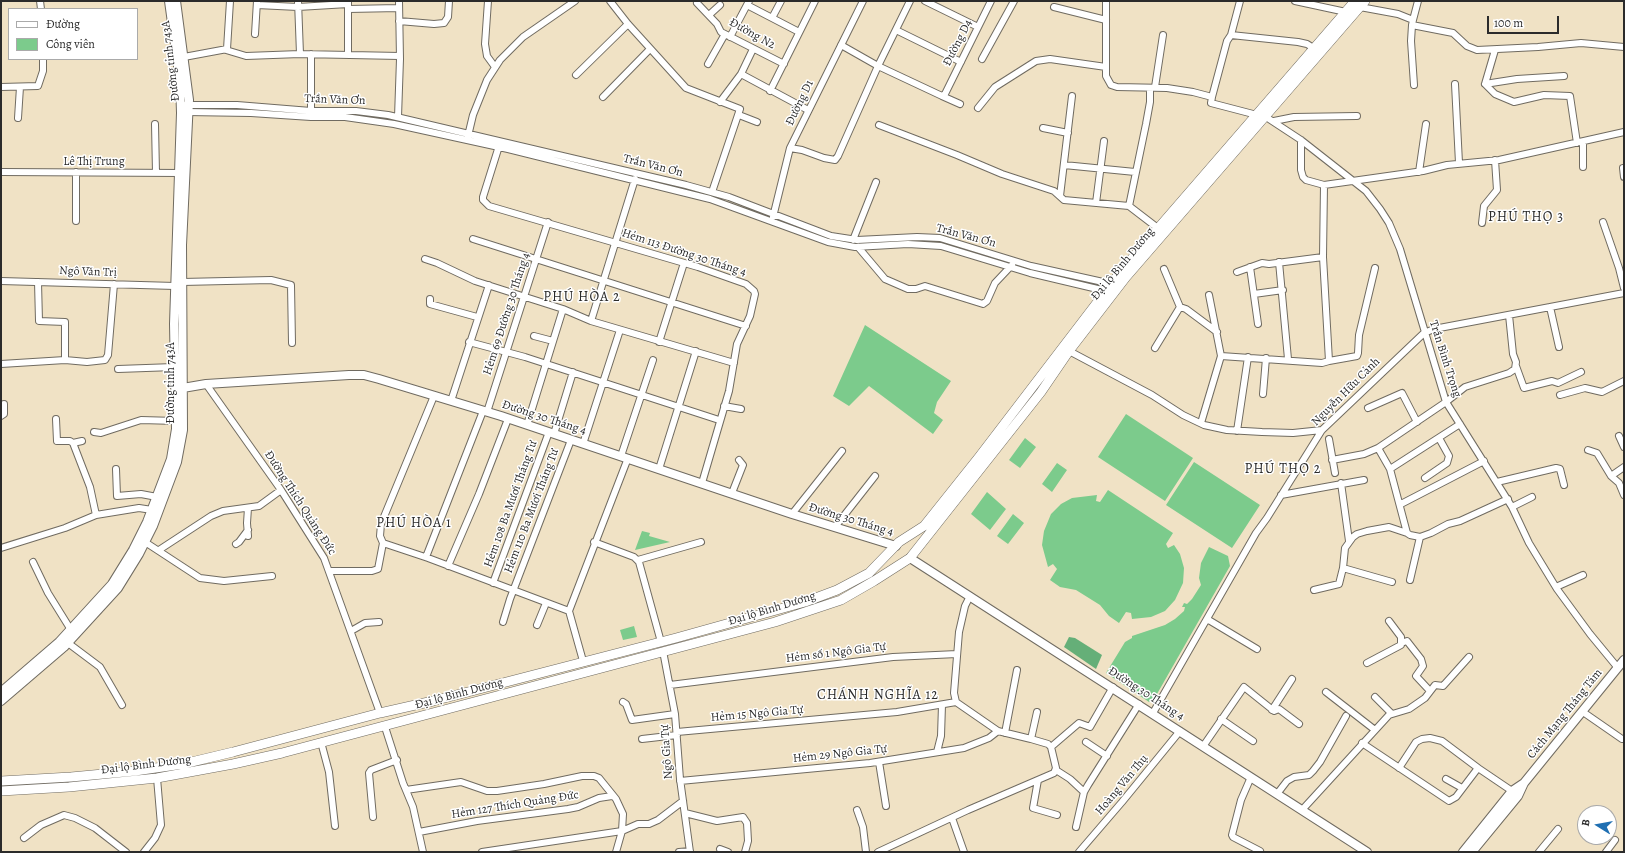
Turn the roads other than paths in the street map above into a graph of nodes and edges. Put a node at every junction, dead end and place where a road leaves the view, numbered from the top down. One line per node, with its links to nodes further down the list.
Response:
1 (169, 1): 80 (main road, Đường tỉnh 743A)
2 (176, 1): 54 (main road, Đường tỉnh 743A)
3 (230, 1): 47 (street)
4 (399, 1): 28 (street)
5 (449, 1): 33 (street)
6 (488, 1): 61 (street)
7 (575, 1): 61 (street)
8 (610, 1): 35 (street)
9 (781, 1): 31 (street)
10 (815, 1): 38 (street)
11 (863, 1): 43 (street, Đường D1)
12 (910, 1): 37 (street)
13 (926, 1): 36 (street)
14 (991, 1): 36 (street, Đường D4)
15 (1014, 1): 55 (street)
16 (1106, 1): 32 (street)
17 (1240, 1): 41 (street)
18 (1295, 1): 29 (street)
19 (1418, 1): 34 (street)
20 (257, 3): 24 (street); 39 (street)
21 (697, 3): 30 (street, Đường N2)
22 (748, 3): 31 (street); 42 (street)
23 (1360, 3): 29 (highway, Đại lộ Bình Dương); 34 (street); 87 (highway, Đại lộ Bình Dương)
24 (298, 4): 25 (street); 50 (street)
25 (348, 5): 28 (street); 52 (street)
26 (720, 5): 30 (street)
27 (1054, 7): 32 (street)
28 (399, 8): 33 (street)
29 (1346, 12): 46 (highway, Đại lộ Bình Dương)
30 (709, 15): 42 (street, Đường N2)
31 (772, 18): 38 (street)
32 (1106, 20): 62 (street)
33 (399, 21): 53 (street)
34 (1412, 22): 49 (street); 68 (street)
35 (628, 24): 48 (street); 64 (street)
36 (978, 26): 57 (street, Đường D4)
37 (896, 30): 57 (street); 60 (street)
38 (799, 32): 59 (street)
39 (255, 34)
40 (1163, 35): 71 (street)
41 (1231, 35): 46 (street); 76 (street)
42 (727, 36): 45 (street, Đường N2); 58 (street)
43 (841, 45): 60 (street); 81 (street, Đường D1)
44 (1624, 47): 49 (street)
45 (753, 49): 59 (street, Đường N2); 63 (street)
46 (1315, 49): 87 (highway, Đại lộ Bình Dương)
47 (226, 50): 50 (street); 54 (street)
48 (650, 50): 75 (street); 77 (street)
49 (1495, 50): 67 (street)
50 (300, 54): 51 (street)
51 (311, 54): 52 (street); 82 (street)
52 (348, 55): 53 (street)
53 (400, 56): 85 (street)
54 (184, 57): 80 (main road, Đường tỉnh 743A)
55 (982, 59)
56 (43, 60): 70 (street)
57 (961, 62): 73 (street, Đường D4)
58 (708, 64)
59 (784, 64): 72 (street)
60 (878, 66): 73 (street); 100 (street)
61 (495, 67): 95 (street)
62 (1106, 67): 71 (street); 79 (street)
63 (741, 74): 72 (street); 77 (street)
64 (576, 75)
65 (1564, 76): 67 (street)
66 (1455, 84): 102 (street)
67 (1485, 84): 98 (street)
68 (1414, 85)
69 (1, 87): 70 (street)
70 (20, 87): 86 (street)
71 (1152, 87): 76 (street); 109 (street)
72 (770, 91): 81 (street)
73 (943, 95): 78 (street)
74 (1072, 96): 94 (street)
75 (603, 97)
76 (1212, 97): 87 (street)
77 (720, 102): 83 (street)
78 (960, 104)
79 (978, 108)
80 (185, 109): 82 (street, Trần Văn Ơn); 112 (main road, Đường tỉnh 743A)
81 (808, 110): 100 (street, Đường D1)
82 (311, 114): 85 (street, Trần Văn Ơn); 95 (street, Trần Văn Ơn)
83 (739, 115): 88 (street); 118 (street)
84 (1357, 116): 87 (street)
85 (398, 117): 95 (street, Trần Văn Ơn)
86 (18, 118)
87 (1265, 118): 96 (street, Trần Bình Trọng); 127 (highway, Đại lộ Bình Dương); 176 (highway, Đại lộ Bình Dương)
88 (757, 122)
89 (155, 124): 111 (street)
90 (1426, 124): 110 (street)
91 (879, 125): 119 (street)
92 (1043, 128): 94 (street)
93 (1624, 132): 98 (street)
94 (1068, 133): 103 (street)
95 (468, 136): 99 (street, Trần Văn Ơn); 118 (street, Trần Văn Ơn)
96 (1300, 140): 115 (street, Trần Bình Trọng); 117 (street)
97 (1104, 141): 105 (street)
98 (1580, 142): 101 (street); 104 (street)
99 (498, 146): 114 (street, Trần Văn Ơn); 124 (street, Hẻm 113 Đường 30 Tháng 4)
100 (790, 148): 122 (street, Đường D1)
101 (1495, 160): 102 (street); 126 (street)
102 (1459, 163): 110 (street)
103 (1064, 165): 105 (street); 119 (street)
104 (1583, 167)
105 (1100, 168): 109 (street); 120 (street)
106 (1623, 168): 113 (street)
107 (1, 172): 108 (street, Lê Thị Trung)
108 (76, 172): 111 (street, Lê Thị Trung); 123 (street)
109 (1135, 172): 121 (street)
110 (1419, 172): 115 (street)
111 (156, 173): 112 (street, Lê Thị Trung)
112 (182, 174): 146 (main road, Đường tỉnh 743A)
113 (1624, 177)
114 (635, 179): 122 (street, Trần Văn Ơn); 130 (street)
115 (1352, 180): 117 (street); 167 (street, Trần Bình Trọng)
116 (876, 182): 129 (street)
117 (1324, 185): 132 (street)
118 (712, 192): 122 (street, Trần Văn Ơn)
119 (1060, 196): 120 (street)
120 (1096, 203): 121 (street)
121 (1129, 206): 127 (street)
122 (772, 217): 129 (street, Trần Văn Ơn); 131 (street, Trần Văn Ơn)
123 (76, 221)
124 (548, 222): 130 (street, Hẻm 113 Đường 30 Tháng 4); 134 (street, Hẻm 69 Đường 30 Tháng 4)
125 (1603, 222): 149 (street)
126 (1482, 223)
127 (1159, 229): 148 (highway, Đại lộ Bình Dương)
128 (473, 239): 134 (street)
129 (853, 240): 137 (street, Trần Văn Ơn)
130 (615, 242): 136 (street, Hẻm 113 Đường 30 Tháng 4); 143 (street)
131 (858, 247): 137 (street, Trần Văn Ơn); 137 (street)
132 (1323, 257): 135 (street); 184 (street)
133 (425, 260): 147 (street)
134 (537, 260): 143 (street); 154 (street, Hẻm 69 Đường 30 Tháng 4)
135 (1279, 262): 138 (street); 150 (street)
136 (684, 263): 156 (street); 164 (street, Hẻm 113 Đường 30 Tháng 4)
137 (1012, 264): 148 (street, Trần Văn Ơn)
138 (1250, 267): 141 (street); 152 (street)
139 (1375, 268): 184 (street)
140 (1164, 269): 157 (street)
141 (1237, 272)
142 (1, 281): 144 (street, Ngô Văn Trị)
143 (604, 281): 156 (street); 162 (street)
144 (38, 282): 145 (street, Ngô Văn Trị); 182 (street)
145 (114, 284): 146 (street, Ngô Văn Trị); 182 (street)
146 (178, 284): 172 (street, Ngô Văn Trị); 189 (main road, Đường tỉnh 743A); 196 (main road, Đường tỉnh 743A)
147 (489, 285): 154 (street); 161 (street)
148 (1109, 287): 271 (highway, Đại lộ Bình Dương)
149 (1624, 288)
150 (1283, 290): 152 (street); 181 (street)
151 (1624, 293): 158 (street, Nguyễn Hữu Cảnh)
152 (1254, 294): 163 (street)
153 (1209, 295): 166 (street)
154 (524, 296): 159 (street); 177 (street, Hẻm 69 Đường 30 Tháng 4)
155 (430, 299): 161 (street)
156 (671, 303): 164 (street); 171 (street)
157 (1180, 307): 166 (street); 174 (street)
158 (1550, 307): 160 (street, Nguyễn Hữu Cảnh); 173 (street)
159 (563, 309): 162 (street); 169 (street)
160 (1509, 315): 167 (street, Nguyễn Hữu Cảnh); 188 (street)
161 (477, 317): 170 (street)
162 (592, 321): 165 (street)
163 (1258, 324)
164 (746, 326): 185 (street, Hẻm 113 Đường 30 Tháng 4)
165 (620, 330): 171 (street); 193 (street)
166 (1217, 332): 178 (street)
167 (1424, 333): 202 (street, Trần Bình Trọng); 218 (street, Nguyễn Hữu Cảnh)
168 (534, 336): 169 (street)
169 (553, 341): 187 (street)
170 (470, 342): 177 (street); 201 (street)
171 (659, 342): 175 (street)
172 (292, 343)
173 (1559, 346)
174 (1155, 348)
175 (696, 351): 185 (street); 205 (street)
176 (1069, 351): 215 (street); 276 (highway, Đại lộ Bình Dương)
177 (506, 352): 187 (street); 208 (street, Hẻm 69 Đường 30 Tháng 4)
178 (1221, 356): 179 (street); 215 (street)
179 (1248, 357): 180 (street); 219 (street)
180 (1266, 358): 181 (street); 197 (street)
181 (1288, 359): 184 (street)
182 (65, 360): 186 (street)
183 (653, 360): 198 (street)
184 (1329, 361)
185 (734, 363): 204 (street, Hẻm 113 Đường 30 Tháng 4)
186 (1, 364)
187 (546, 364): 191 (street); 217 (street)
188 (1516, 366): 192 (street); 202 (street)
189 (174, 367): 190 (street); 196 (main road, Đường tỉnh 743A)
190 (118, 369)
191 (573, 372): 193 (street); 221 (street, Hẻm 108 Ba Mươi Tháng Tư)
192 (1581, 372)
193 (604, 382): 198 (street); 228 (street)
194 (1624, 382): 199 (street)
195 (206, 384): 196 (main road, Đường 30 Tháng 4); 200 (main road, Đường 30 Tháng 4); 250 (street, Đường Thích Quảng Đức)
196 (179, 389): 213 (main road, Đường tỉnh 743A); 267 (main road, Đường tỉnh 743A)
197 (1263, 394)
198 (641, 395): 205 (street); 233 (street)
199 (1560, 395)
200 (434, 396): 201 (main road, Đường 30 Tháng 4); 270 (street)
201 (451, 401): 208 (main road, Đường 30 Tháng 4)
202 (1446, 402): 214 (street); 216 (street, Trần Bình Trọng)
203 (4, 404): 209 (street)
204 (724, 406): 207 (street); 212 (street, Hẻm 113 Đường 30 Tháng 4)
205 (678, 407): 212 (street); 239 (street)
206 (1368, 408): 214 (street)
207 (741, 409)
208 (485, 412): 211 (main road, Đường 30 Tháng 4); 275 (street, Hẻm 69 Đường 30 Tháng 4)
209 (1, 416)
210 (56, 419): 227 (street)
211 (508, 419): 217 (main road, Đường 30 Tháng 4); 279 (street)
212 (719, 420): 247 (street, Hẻm 113 Đường 30 Tháng 4)
213 (176, 421): 220 (street); 255 (main road, Đường tỉnh 743A)
214 (1417, 422): 230 (street)
215 (1201, 424): 219 (street)
216 (1460, 424): 223 (street); 236 (street, Trần Bình Trọng)
217 (527, 425): 221 (main road, Đường 30 Tháng 4)
218 (1322, 430): 219 (street); 252 (street, Nguyễn Hữu Cảnh)
219 (1237, 431)
220 (94, 432)
221 (552, 433): 225 (main road, Đường 30 Tháng 4); 286 (street, Hẻm 108 Ba Mươi Tháng Tư)
222 (1619, 436): 229 (street)
223 (1439, 438): 240 (street); 244 (street)
224 (1329, 439): 235 (street)
225 (571, 440): 228 (main road, Đường 30 Tháng 4); 289 (street, Hẻm 110 Ba Mươi Tháng Tư)
226 (82, 441): 227 (street)
227 (73, 444): 262 (street)
228 (583, 444): 233 (main road, Đường 30 Tháng 4)
229 (1624, 447)
230 (1378, 448): 235 (street); 240 (street)
231 (1588, 450): 243 (street)
232 (842, 451): 261 (street)
233 (624, 457): 239 (main road, Đường 30 Tháng 4); 268 (street)
234 (739, 460): 251 (street)
235 (1332, 460): 241 (street)
236 (1484, 461): 246 (street, Trần Bình Trọng); 257 (street)
237 (1624, 467): 243 (street)
238 (116, 469): 255 (street)
239 (659, 469): 247 (main road, Đường 30 Tháng 4)
240 (1390, 469): 257 (street)
241 (1335, 473)
242 (875, 476): 263 (street)
243 (1610, 476): 253 (street)
244 (1425, 478)
245 (1364, 480): 248 (street)
246 (1497, 482): 249 (street); 256 (street, Trần Bình Trọng)
247 (702, 483): 251 (main road, Đường 30 Tháng 4)
248 (1340, 483): 252 (street); 266 (street)
249 (1564, 485)
250 (281, 490): 259 (street); 281 (street, Đường Thích Quảng Đức)
251 (732, 494): 261 (main road, Đường 30 Tháng 4)
252 (1281, 495): 293 (street, Nguyễn Hữu Cảnh)
253 (1624, 496)
254 (1532, 497): 258 (street)
255 (157, 498): 260 (main road, Đường tỉnh 743A)
256 (1508, 499): 258 (street, Trần Bình Trọng); 265 (street)
257 (1401, 504): 264 (street)
258 (1512, 507): 287 (street, Trần Bình Trọng)
259 (248, 508): 272 (street); 274 (street)
260 (152, 510): 262 (street); 298 (main road, Đường tỉnh 743A)
261 (792, 514): 263 (main road, Đường 30 Tháng 4)
262 (96, 516): 273 (street)
263 (835, 527): 271 (main road, Đường 30 Tháng 4)
264 (1407, 533): 265 (street); 266 (street)
265 (1420, 537): 284 (street)
266 (1349, 541): 280 (street)
267 (145, 542): 274 (street); 300 (main road, Đường tỉnh 743A)
268 (594, 542): 277 (street); 292 (street)
269 (701, 542): 277 (street)
270 (383, 543): 275 (street); 281 (street)
271 (899, 543): 276 (highway); 276 (highway); 302 (highway, Đại lộ Bình Dương)
272 (236, 544)
273 (1, 548)
274 (159, 550): 283 (street)
275 (426, 557): 279 (street)
276 (910, 557): 290 (main road, Đường 30 Tháng 4); 302 (highway, Đại lộ Bình Dương)
277 (638, 560): 302 (street, Ngô Gia Tự)
278 (33, 562): 298 (street)
279 (448, 566): 286 (street)
280 (1343, 568): 285 (street); 288 (street)
281 (329, 571): 299 (street, Đường Thích Quảng Đức)
282 (1583, 575): 287 (street)
283 (272, 576)
284 (1410, 580)
285 (1392, 582)
286 (493, 583): 289 (street)
287 (1556, 587): 309 (street, Trần Bình Trọng)
288 (1314, 590)
289 (513, 591): 291 (street); 296 (street, Hẻm 110 Ba Mươi Tháng Tư)
290 (970, 596): 304 (street); 313 (main road, Đường 30 Tháng 4)
291 (546, 602): 292 (street); 297 (street)
292 (569, 611): 307 (street)
293 (1207, 619): 303 (street); 328 (street, Nguyễn Hữu Cảnh)
294 (1389, 621): 301 (street)
295 (379, 622): 299 (street)
296 (503, 622)
297 (537, 625)
298 (71, 630): 315 (main road, Đường tỉnh 743A)
299 (351, 631): 327 (street, Đường Thích Quảng Đức)
300 (68, 643): 318 (main road, Đường tỉnh 743A); 322 (street)
301 (1401, 643): 308 (street); 314 (street)
302 (662, 646): 307 (highway, Đại lộ Bình Dương); 312 (street, Ngô Gia Tự); 334 (highway, Đại lộ Bình Dương)
303 (1257, 649)
304 (958, 654): 312 (street, Hẻm số 1 Ngô Gia Tự); 320 (street)
305 (1469, 657): 314 (street)
306 (1624, 660): 309 (main road, Cách Mạng Tháng Tám)
307 (583, 661): 327 (highway, Đại lộ Bình Dương)
308 (1367, 663)
309 (1618, 668): 326 (main road, Cách Mạng Tháng Tám)
310 (1017, 670): 337 (street)
311 (1292, 679): 324 (street)
312 (670, 685): 330 (street, Ngô Gia Tự)
313 (1113, 687): 321 (main road, Đường 30 Tháng 4); 347 (street)
314 (1430, 691): 329 (street)
315 (1, 692)
316 (1326, 692): 335 (street)
317 (1375, 697): 329 (street)
318 (1, 701)
319 (623, 702): 330 (street)
320 (956, 702): 323 (street, Hẻm 15 Ngô Gia Tự); 337 (street)
321 (1139, 704): 328 (main road, Đường 30 Tháng 4); 349 (street)
322 (122, 705)
323 (942, 705): 338 (street, Hẻm 15 Ngô Gia Tự); 348 (street)
324 (1272, 710): 332 (street); 333 (street)
325 (1037, 712): 341 (street)
326 (1583, 712): 339 (street); 362 (main road, Cách Mạng Tháng Tám)
327 (380, 713): 334 (highway); 352 (highway, Đại lộ Bình Dương)
328 (1153, 713): 336 (main road, Đường 30 Tháng 4)
329 (1391, 713): 335 (street)
330 (675, 714): 338 (street, Ngô Gia Tự)
331 (1346, 716): 368 (street)
332 (1222, 720): 342 (street); 346 (street)
333 (1299, 724)
334 (385, 726): 343 (highway, Đại lộ Bình Dương); 350 (street)
335 (1375, 730): 345 (street)
336 (1180, 731): 346 (main road, Đường 30 Tháng 4); 399 (street, Hoàng Văn Thụ)
337 (1002, 732): 341 (street); 348 (street, Hẻm 29 Ngô Gia Tự)
338 (677, 733): 340 (street, Hẻm 15 Ngô Gia Tự); 361 (street, Ngô Gia Tự)
339 (1624, 738)
340 (642, 739)
341 (1031, 739): 347 (street)
342 (1252, 741)
343 (321, 742): 357 (highway, Đại lộ Bình Dương); 378 (street)
344 (1086, 742): 349 (street)
345 (1362, 743): 353 (street); 373 (street)
346 (1204, 746): 356 (main road, Đường 30 Tháng 4)
347 (1051, 747): 355 (street)
348 (937, 752): 351 (street, Hẻm 29 Ngô Gia Tự)
349 (1107, 756): 367 (street)
350 (396, 760): 364 (street); 376 (street)
351 (879, 762): 361 (street, Hẻm 29 Ngô Gia Tự); 371 (street)
352 (156, 768): 357 (highway); 360 (highway, Đại lộ Bình Dương)
353 (1400, 768): 354 (street); 363 (street)
354 (1478, 768): 363 (street); 366 (street)
355 (1056, 770): 359 (street); 367 (street)
356 (1251, 777): 368 (main road, Đường 30 Tháng 4); 387 (street)
357 (157, 778): 365 (highway, Đại lộ Bình Dương); 389 (street)
358 (1446, 779): 363 (street)
359 (1038, 780): 375 (street); 377 (street)
360 (1, 781)
361 (680, 781): 370 (street, Ngô Gia Tự)
362 (1524, 783): 366 (main road, Cách Mạng Tháng Tám); 402 (main road, Cách Mạng Tháng Tám)
363 (1462, 788)
364 (406, 790): 369 (street); 382 (street)
365 (1, 791)
366 (1512, 791): 401 (main road, Cách Mạng Tháng Tám)
367 (1084, 792): 379 (street)
368 (1278, 794): 373 (main road, Đường 30 Tháng 4)
369 (612, 796): 381 (street); 382 (street, Hẻm 127 Thích Quảng Đức)
370 (683, 801): 374 (street, Ngô Gia Tự); 381 (street)
371 (886, 806)
372 (856, 810): 396 (street)
373 (1302, 810): 400 (main road, Đường 30 Tháng 4)
374 (685, 813): 385 (street, Ngô Gia Tự); 386 (street)
375 (1057, 815)
376 (373, 817)
377 (952, 818): 397 (street); 398 (street)
378 (335, 826)
379 (1076, 826)
380 (1558, 829): 403 (street)
381 (622, 831): 391 (street); 392 (street)
382 (419, 832): 390 (street)
383 (24, 838): 388 (street)
384 (720, 849): 394 (street)
385 (690, 851): 393 (street)
386 (745, 851): 395 (street)
387 (1260, 851)
388 (126, 852)
389 (144, 852)
390 (423, 852)
391 (482, 852)
392 (616, 852)
393 (678, 852)
394 (728, 852)
395 (738, 852)
396 (866, 852)
397 (878, 852)
398 (964, 852)
399 (1079, 852)
400 (1367, 852)
401 (1463, 852)
402 (1472, 852)
403 (1539, 852)

